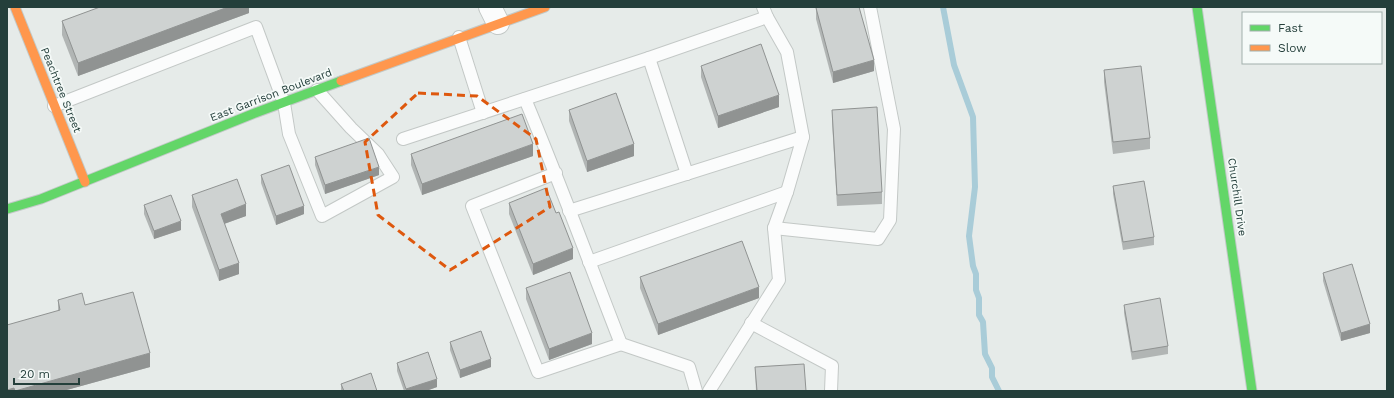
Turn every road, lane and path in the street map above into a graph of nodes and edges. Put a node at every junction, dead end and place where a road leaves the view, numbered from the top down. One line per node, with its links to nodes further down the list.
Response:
1 (15, 7): 12 (main road, Peachtree Street)
2 (545, 7): 6 (main road, East Garrison Boulevard)
3 (870, 7): 22 (lane)
4 (1197, 7): 29 (main road, Churchill Drive)
5 (765, 12): 8 (lane); 14 (lane)
6 (494, 15): 7 (main road, East Garrison Boulevard)
7 (459, 37): 9 (main road, East Garrison Boulevard); 13 (lane)
8 (649, 58): 10 (lane); 17 (lane)
9 (317, 90): 11 (main road, East Garrison Boulevard); 11 (lane)
10 (525, 99): 13 (lane); 16 (lane)
11 (284, 103): 12 (lane); 18 (main road, East Garrison Boulevard)
12 (54, 106): 18 (main road, Peachtree Street)
13 (483, 113): 15 (lane)
14 (803, 137): 17 (lane); 19 (lane)
15 (403, 139)
16 (556, 173): 21 (lane); 25 (lane)
17 (687, 174): 21 (lane)
18 (85, 182): 20 (main road, East Garrison Boulevard)
19 (787, 192): 22 (lane); 23 (lane)
20 (7, 209)
21 (569, 211): 23 (lane)
22 (774, 228): 24 (lane)
23 (589, 262): 25 (lane)
24 (751, 323): 27 (lane); 28 (lane)
25 (621, 344): 26 (lane)
26 (696, 391)
27 (709, 391)
28 (831, 391)
29 (1252, 391)

